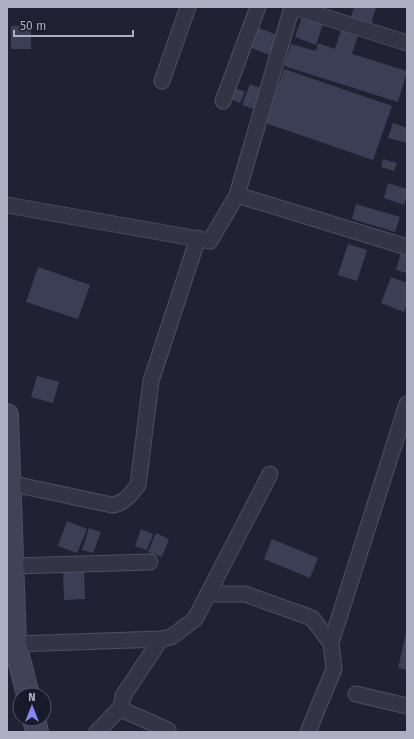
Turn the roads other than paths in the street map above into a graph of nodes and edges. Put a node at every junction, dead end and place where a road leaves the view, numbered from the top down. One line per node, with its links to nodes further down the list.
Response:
1 (188, 7): 5 (street)
2 (258, 7): 6 (street)
3 (292, 7): 4 (street); 7 (street)
4 (407, 44)
5 (162, 81)
6 (223, 101)
7 (237, 194): 9 (street); 10 (street)
8 (7, 205): 9 (street)
9 (198, 238): 14 (street)
10 (407, 247)
11 (407, 404): 19 (street)
12 (7, 415): 14 (street)
13 (270, 474): 17 (street)
14 (9, 483): 16 (street)
15 (150, 562): 16 (street)
16 (12, 566): 20 (street)
17 (208, 594): 18 (street); 19 (street)
18 (161, 639): 20 (street); 24 (street)
19 (331, 643): 27 (street)
20 (15, 644): 21 (street)
21 (26, 687)
22 (356, 694): 23 (street)
23 (407, 706)
24 (122, 707): 25 (street); 26 (street)
25 (168, 730)
26 (97, 732)
27 (308, 732)

